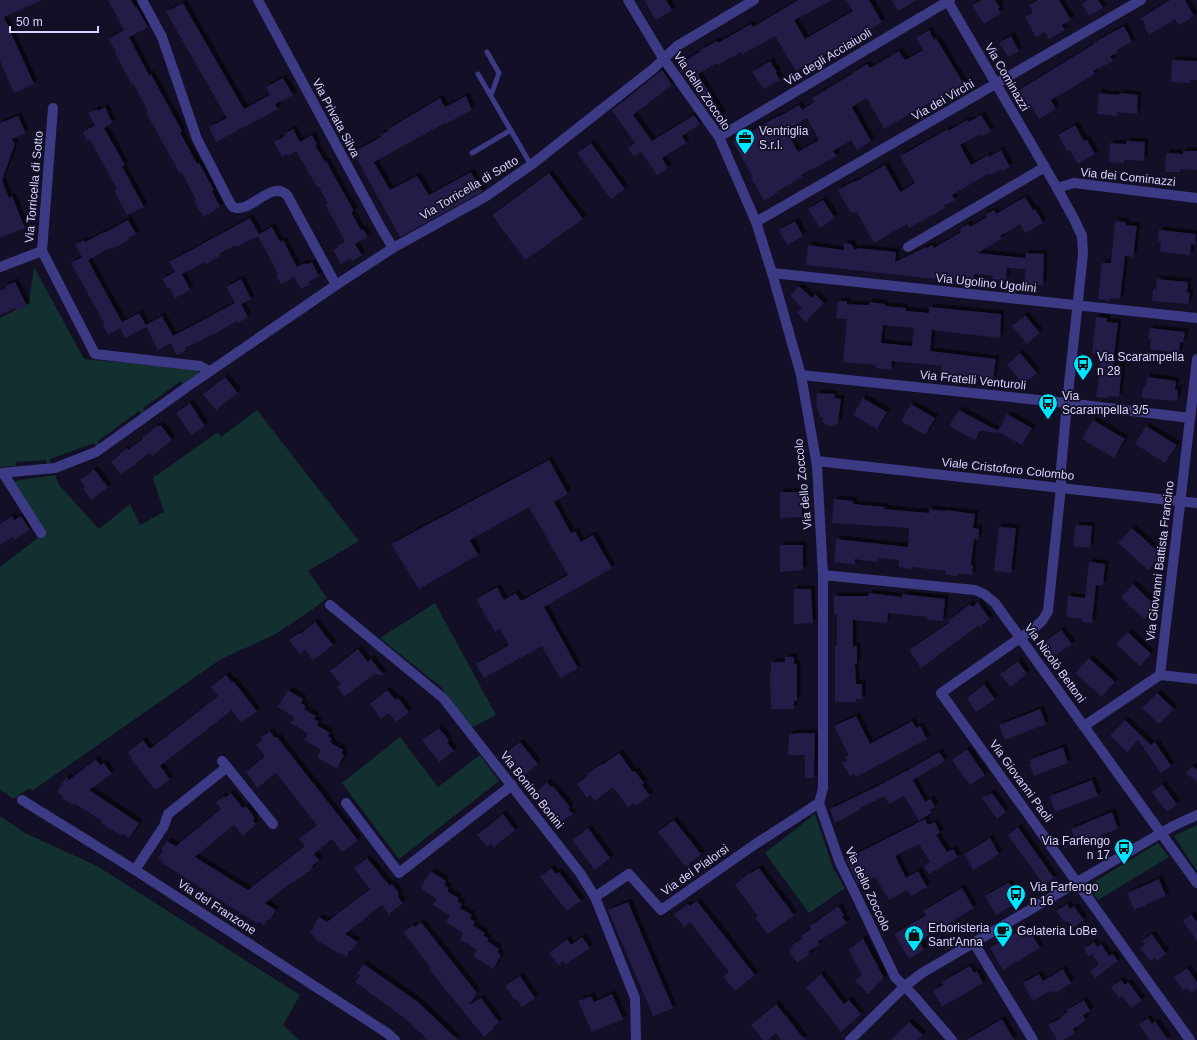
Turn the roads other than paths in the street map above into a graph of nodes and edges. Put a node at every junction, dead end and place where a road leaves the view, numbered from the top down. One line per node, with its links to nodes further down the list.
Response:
1 (142, 0): 27 (street)
2 (258, 0): 23 (street, Via Privata Silva)
3 (628, 0): 9 (street, Via dello Zoccolo)
4 (754, 0): 7 (street, Via Torricella di Sotto)
5 (948, 0): 11 (street, Via Cominazzi); 15 (street, Via degli Acciaiuoli)
6 (1141, 0): 11 (street, Via dei Virchi)
7 (742, 3): 9 (street, Via Torricella di Sotto)
8 (487, 52): 12 (lane)
9 (663, 58): 15 (street, Via dello Zoccolo); 17 (street, Via Torricella di Sotto)
10 (478, 74): 12 (lane)
11 (996, 84): 18 (street, Via Cominazzi); 21 (street, Via dei Virchi)
12 (491, 95): 14 (lane)
13 (53, 108): 24 (street, Via Torricella di Sotto)
14 (511, 130): 16 (lane); 17 (lane)
15 (718, 137): 21 (street, Via dello Zoccolo)
16 (472, 153)
17 (531, 165): 23 (street, Via Torricella di Sotto)
18 (1045, 167): 19 (street, Via Cominazzi); 22 (street)
19 (1057, 188): 20 (street, Via dei Cominazzi); 28 (street, Via Cominazzi)
20 (1197, 198)
21 (756, 222): 26 (street, Via dello Zoccolo)
22 (908, 247)
23 (393, 248): 27 (street, Via Torricella di Sotto)
24 (42, 251): 25 (street); 31 (street, Via Torricella di Sotto)
25 (0, 267)
26 (772, 272): 28 (street, Via Ugolino Ugolini); 32 (street, Via dello Zoccolo)
27 (336, 285): 31 (street, Via Torricella di Sotto)
28 (1078, 306): 29 (street, Via Ugolino Ugolini); 33 (street, Via Cominazzi)
29 (1197, 318)
30 (1197, 359): 34 (street, Via Giovanni Battista Francino)
31 (209, 372): 36 (street, Via Torricella di Sotto)
32 (801, 375): 33 (street, Via Fratelli Venturoli); 35 (street, Via dello Zoccolo)
33 (1067, 403): 34 (street, Via Fratelli Venturoli); 37 (street, Via Cominazzi)
34 (1190, 418): 38 (street, Via Giovanni Battista Francino)
35 (816, 461): 37 (street, Viale Cristoforo Colombo); 41 (street, Via dello Zoccolo)
36 (2, 473): 40 (street)
37 (1061, 487): 38 (street, Viale Cristoforo Colombo); 43 (street, Via Cominazzi)
38 (1180, 501): 39 (street, Viale Cristoforo Colombo); 44 (street, Via Giovanni Battista Francino)
39 (1197, 503)
40 (41, 533)
41 (823, 575): 43 (street, Via Nicolò Bettoni); 51 (street, Via dello Zoccolo)
42 (330, 605): 48 (street, Via Bonino Bonini)
43 (1020, 637): 46 (street, Via Cominazzi); 47 (street, Via Nicolò Bettoni)
44 (1160, 675): 45 (street); 47 (street)
45 (1197, 679)
46 (941, 693): 56 (street, Via Giovanni Paoli)
47 (1084, 726): 54 (street, Via Nicolò Bettoni)
48 (512, 785): 50 (street); 58 (street, Via Bonino Bonini)
49 (22, 800): 55 (street, Via del Franzone)
50 (346, 803)
51 (819, 803): 58 (street, Via dei Pialorsi); 60 (street, Via dello Zoccolo)
52 (1197, 815): 54 (street)
53 (273, 824): 55 (street)
54 (1161, 833): 56 (street); 57 (street, Via Nicolò Bettoni)
55 (135, 870): 61 (street, Via del Franzone)
56 (1077, 881): 59 (street); 66 (street, Via Giovanni Paoli)
57 (1197, 883)
58 (595, 897): 62 (street, Via Bonino Bonini)
59 (974, 943): 60 (street); 65 (street)
60 (904, 987): 63 (street); 64 (street, Via dello Zoccolo)
61 (395, 1040)
62 (636, 1040)
63 (850, 1040)
64 (952, 1040)
65 (1033, 1040)
66 (1190, 1040)

